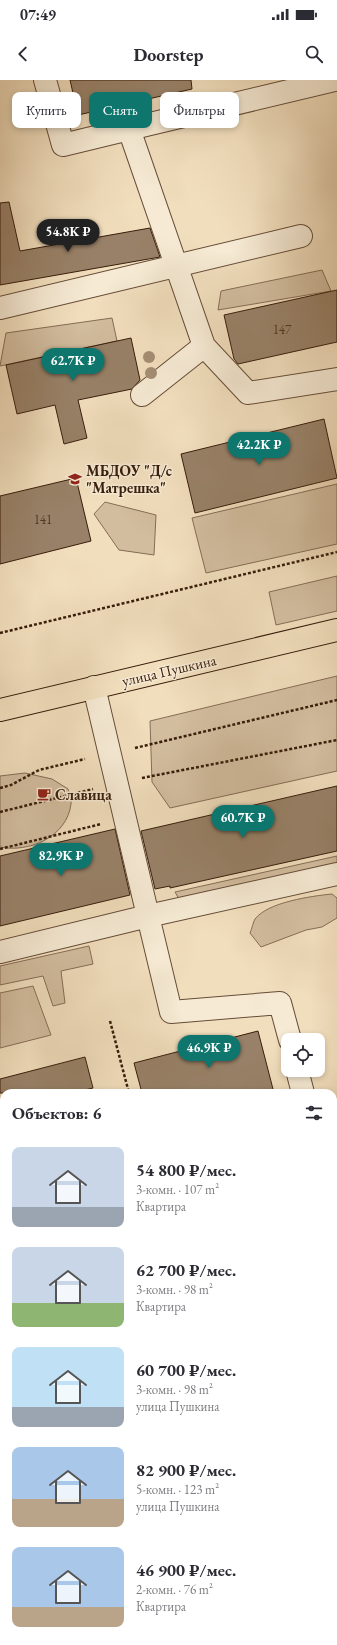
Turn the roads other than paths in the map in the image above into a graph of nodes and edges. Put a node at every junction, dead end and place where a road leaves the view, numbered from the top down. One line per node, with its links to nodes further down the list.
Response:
1 (46, 80): 3 (lane)
2 (335, 80): 3 (lane)
3 (129, 129): 5 (lane)
4 (301, 236): 5 (lane)
5 (176, 266): 6 (lane); 7 (lane)
6 (0, 308)
7 (204, 346): 8 (lane); 9 (lane)
8 (337, 379)
9 (142, 395)
10 (337, 630): 11 (main road, улица Пушкина)
11 (94, 688): 12 (main road, улица Пушкина); 14 (lane)
12 (0, 710)
13 (337, 874): 14 (lane)
14 (148, 916): 15 (lane); 16 (lane)
15 (0, 952)
16 (288, 1033)
17 (299, 1077): 18 (lane)
18 (302, 1089)

